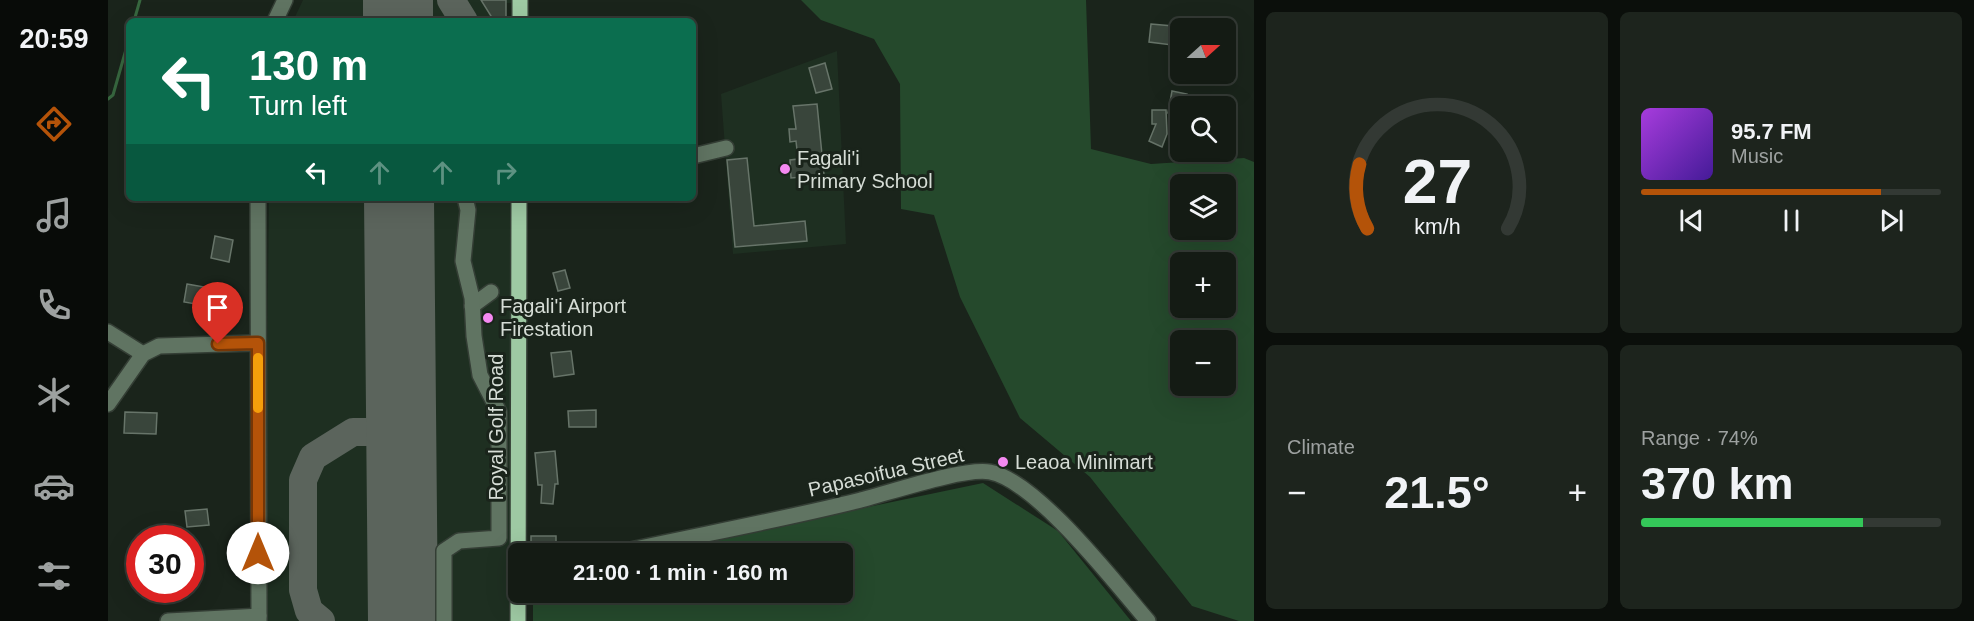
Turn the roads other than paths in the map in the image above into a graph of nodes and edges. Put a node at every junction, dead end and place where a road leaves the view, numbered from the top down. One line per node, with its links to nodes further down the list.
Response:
1 (285, 0): 3 (street)
2 (520, 0): 4 (main road)
3 (276, 18)
4 (520, 18)
5 (726, 148): 6 (street)
6 (696, 155)
7 (258, 201): 13 (street)
8 (466, 201): 11 (street)
9 (519, 201): 16 (main road, Royal Golf Road)
10 (491, 292): 11 (street)
11 (472, 306): 21 (street)
12 (108, 332): 14 (street)
13 (258, 343): 14 (street); 19 (street)
14 (143, 354): 15 (street)
15 (108, 404)
16 (518, 543)
17 (664, 543): 23 (street, Papasoifua Street)
18 (518, 603): 22 (main road, Royal Golf Road)
19 (259, 619): 20 (street)
20 (168, 621)
21 (444, 621)
22 (518, 621)
23 (1148, 621)

